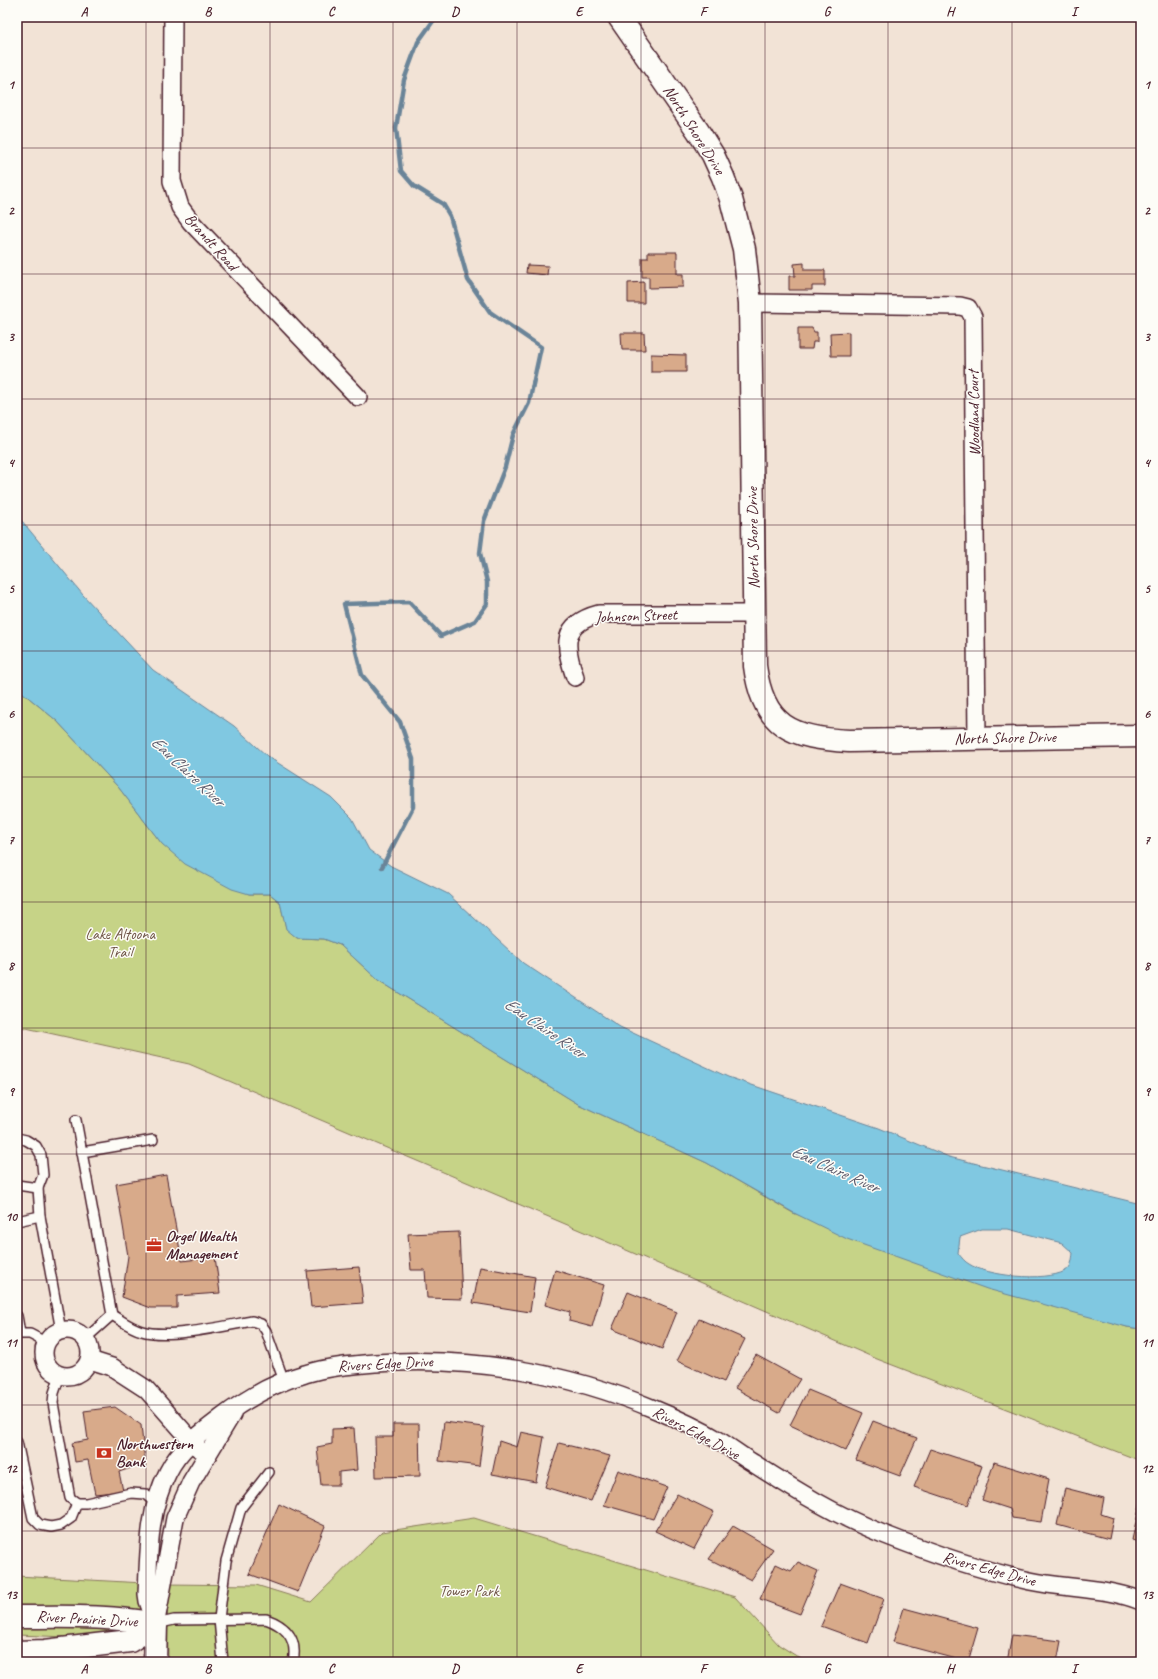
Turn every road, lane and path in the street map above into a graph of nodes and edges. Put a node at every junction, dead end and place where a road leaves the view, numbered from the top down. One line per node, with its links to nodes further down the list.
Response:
1 (173, 17): 4 (street, Brandt Road)
2 (619, 17): 3 (street, North Shore Drive)
3 (750, 304): 5 (street, North Shore Drive); 8 (street, Woodland Court)
4 (358, 397)
5 (753, 614): 6 (street, Johnson Street); 8 (street, North Shore Drive)
6 (575, 677)
7 (1141, 736): 8 (street, North Shore Drive)
8 (977, 739)
9 (76, 1120): 12 (lane)
10 (17, 1138): 14 (lane)
11 (153, 1140): 12 (lane)
12 (82, 1152): 17 (lane)
13 (17, 1185): 14 (lane)
14 (38, 1188): 15 (lane)
15 (40, 1216): 16 (lane); 19 (lane)
16 (17, 1221)
17 (112, 1315): 21 (lane); 25 (lane)
18 (17, 1316): 20 (lane)
19 (61, 1331): 21 (street); 22 (street)
20 (18, 1333): 22 (lane)
21 (86, 1339): 23 (street)
22 (47, 1343): 24 (street)
23 (90, 1360): 24 (street); 27 (street)
24 (60, 1375): 31 (lane)
25 (284, 1380): 26 (street, Rivers Edge Drive); 33 (street, Rivers Edge Drive)
26 (237, 1406): 27 (street, Rivers Edge Drive); 29 (street, Rivers Edge Drive)
27 (190, 1441): 29 (street); 32 (street, Rivers Edge Drive)
28 (17, 1442): 31 (lane)
29 (206, 1455): 36 (street, Rivers Edge Drive)
30 (269, 1472): 35 (lane)
31 (77, 1503): 32 (lane)
32 (155, 1503): 36 (street, Rivers Edge Drive)
33 (1141, 1601)
34 (17, 1617): 36 (street, River Prairie Drive)
35 (219, 1619): 36 (lane); 41 (lane); 42 (lane)
36 (156, 1624): 37 (street, River Prairie Drive); 40 (street)
37 (45, 1651): 38 (street, River Prairie Drive); 39 (street)
38 (17, 1652)
39 (78, 1662)
40 (155, 1662)
41 (223, 1662)
42 (293, 1662)

